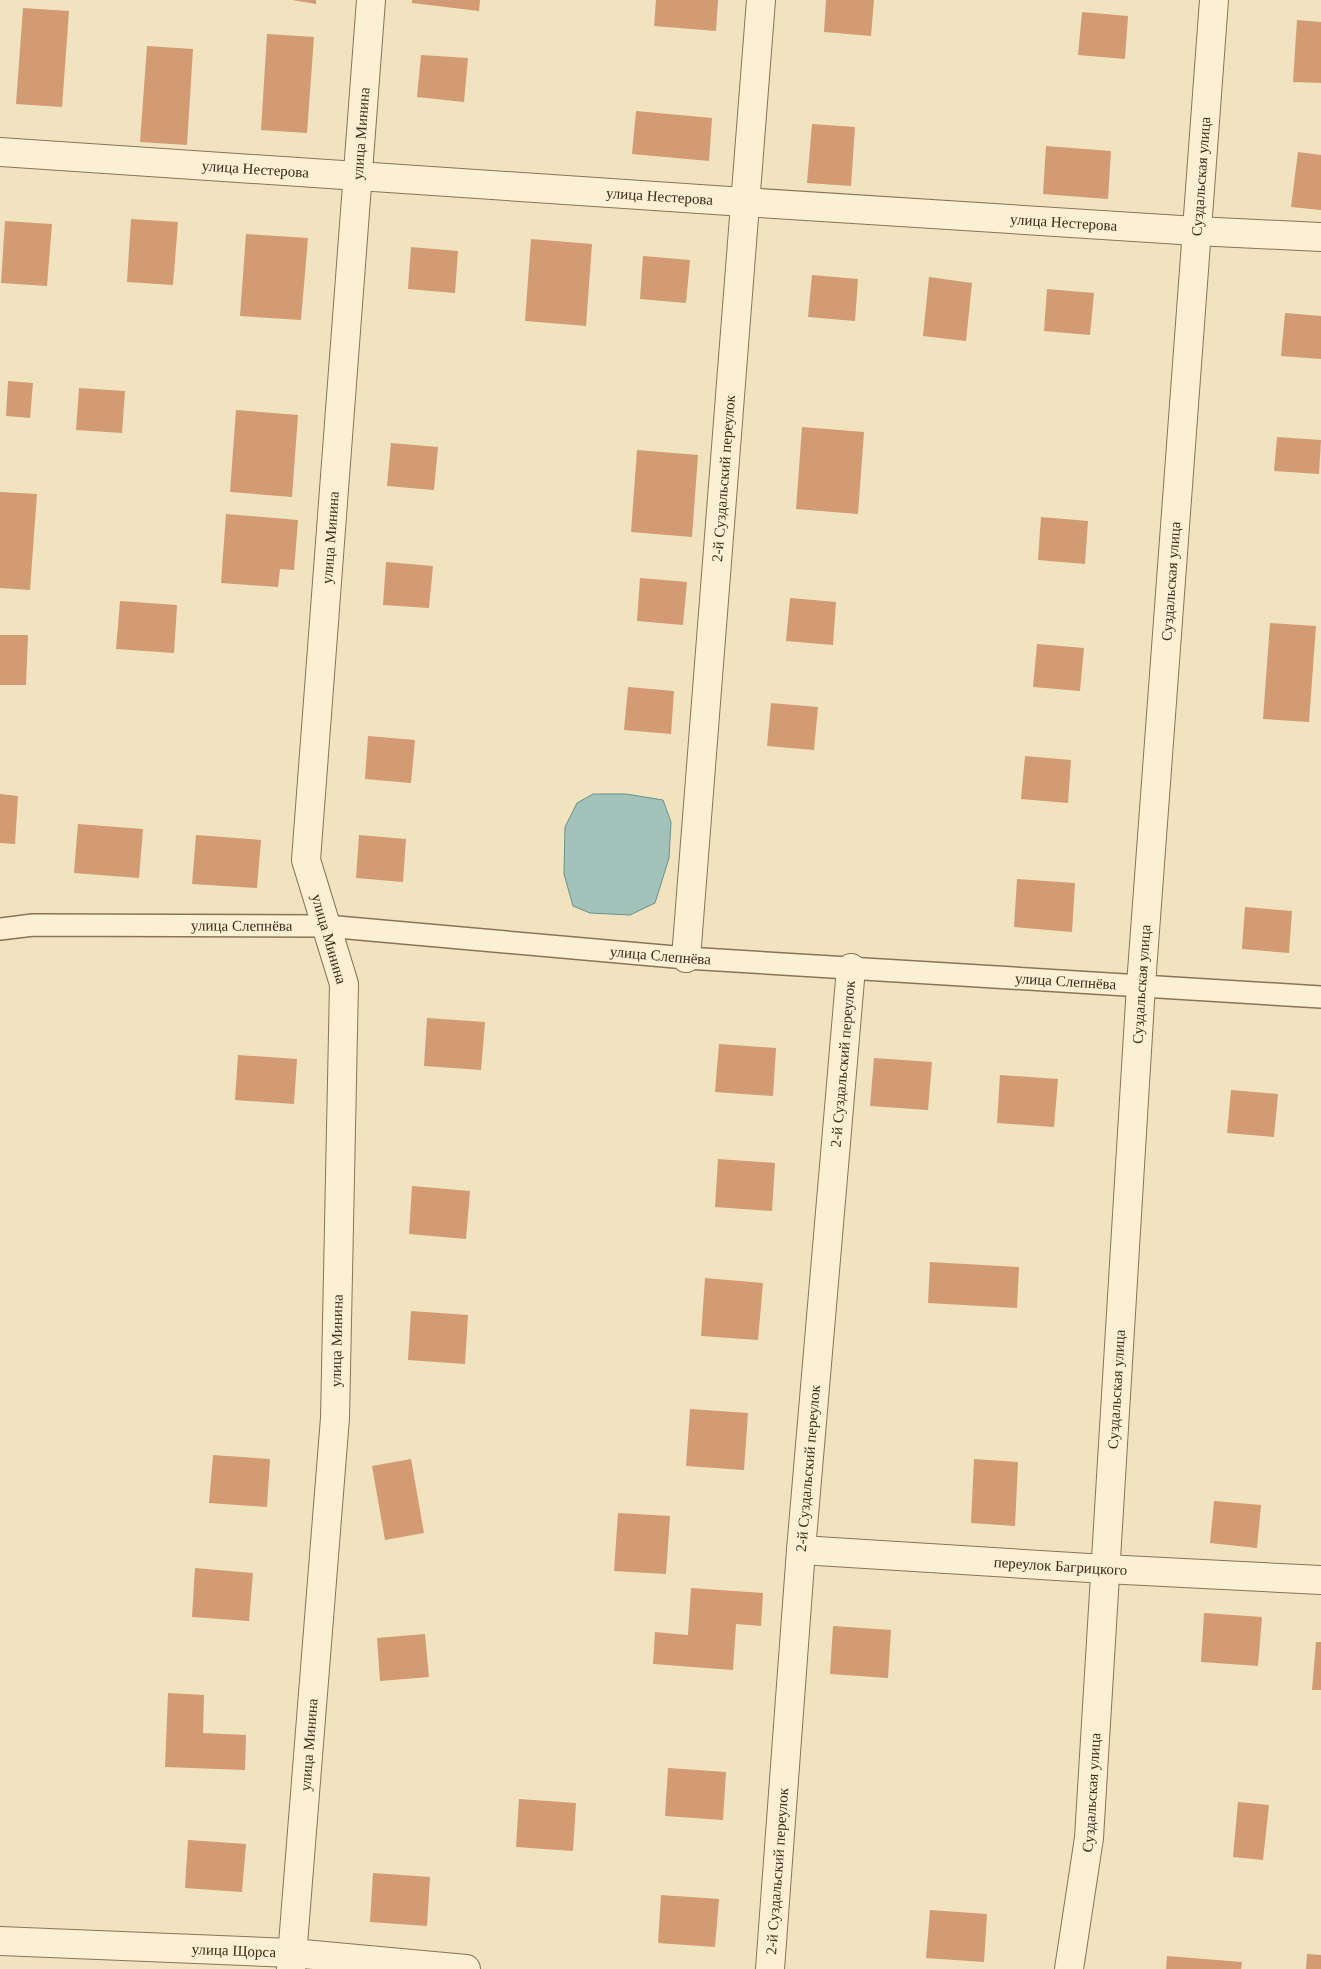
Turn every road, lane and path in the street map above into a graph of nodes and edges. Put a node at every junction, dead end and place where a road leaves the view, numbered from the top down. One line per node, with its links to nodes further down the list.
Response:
1 (371, 0): 5 (street, улица Минина)
2 (761, 0): 6 (street, 2-й Суздальский переулок)
3 (1214, 0): 7 (street, Суздальская улица)
4 (0, 152): 5 (street, улица Нестерова)
5 (358, 176): 6 (street, улица Нестерова); 9 (street, улица Минина)
6 (744, 202): 7 (street, улица Нестерова); 11 (street, 2-й Суздальский переулок)
7 (1196, 231): 8 (street, улица Нестерова); 13 (street, Суздальская улица)
8 (1321, 237)
9 (326, 926): 10 (street, улица Слепнёва); 11 (street, улица Слепнёва); 19 (street, улица Минина)
10 (0, 929)
11 (686, 958): 12 (street, улица Слепнёва)
12 (851, 968): 13 (street, улица Слепнёва); 15 (street, 2-й Суздальский переулок)
13 (1141, 985): 14 (street, улица Слепнёва); 16 (street, Суздальская улица)
14 (1321, 997)
15 (801, 1550): 16 (street, переулок Багрицкого); 21 (street, 2-й Суздальский переулок)
16 (1105, 1570): 17 (street, переулок Багрицкого); 22 (street, Суздальская улица)
17 (1321, 1580)
18 (0, 1941): 19 (street, улица Щорса)
19 (292, 1961): 20 (street, улица Щорса)
20 (466, 1969)
21 (770, 1969)
22 (1069, 1969)

